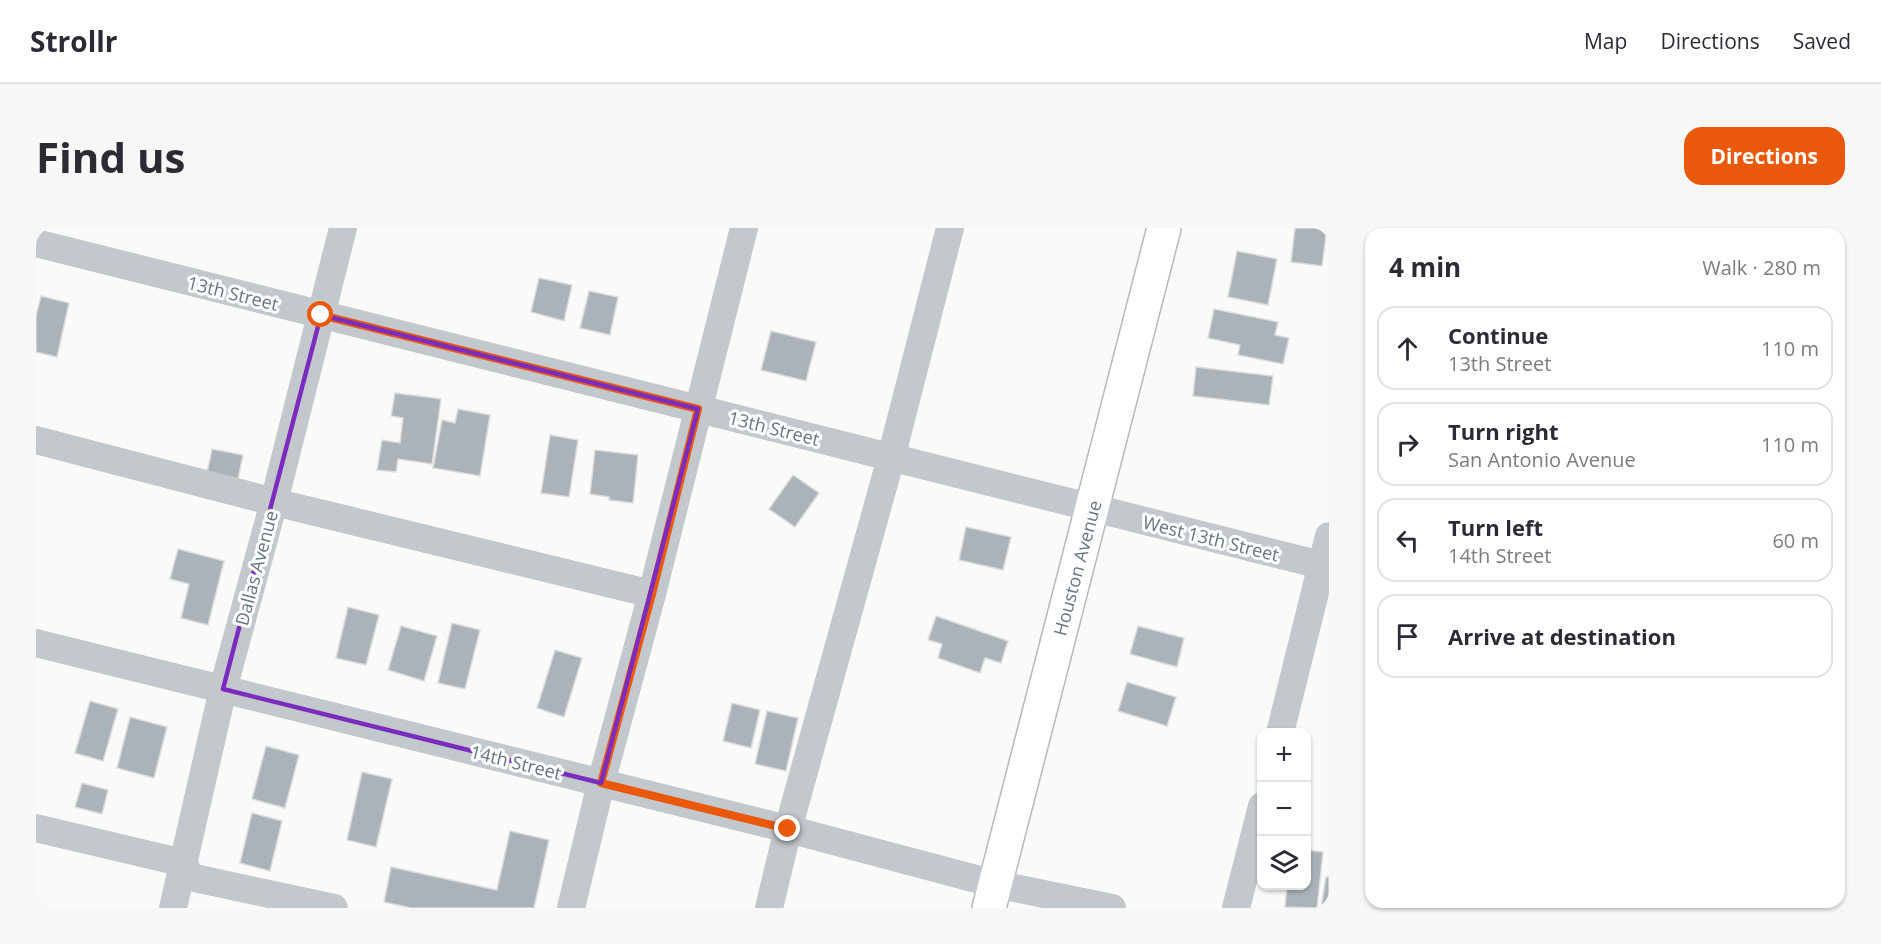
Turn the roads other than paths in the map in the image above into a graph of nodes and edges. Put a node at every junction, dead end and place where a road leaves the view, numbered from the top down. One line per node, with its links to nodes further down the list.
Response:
1 (343, 228): 6 (street, Dallas Avenue)
2 (744, 228): 7 (street)
3 (950, 228): 9 (street)
4 (1164, 228): 11 (main road, Houston Avenue)
5 (36, 243): 6 (street, 13th Street)
6 (321, 315): 7 (street, 13th Street); 10 (street, Dallas Avenue)
7 (698, 409): 9 (street, 13th Street); 14 (street)
8 (36, 440): 10 (street)
9 (891, 458): 11 (street, 13th Street); 21 (street)
10 (274, 502): 14 (street); 16 (street, Dallas Avenue)
11 (1093, 509): 13 (street, West 13th Street); 23 (main road, Houston Avenue)
12 (1329, 536): 13 (street)
13 (1325, 566): 17 (street)
14 (652, 594): 18 (street)
15 (36, 643): 16 (street, 14th Street)
16 (224, 690): 18 (street, 14th Street); 22 (street, Dallas Avenue)
17 (1281, 728)
18 (601, 783): 21 (street, 14th Street); 26 (street)
19 (1257, 826): 29 (street)
20 (36, 828): 22 (street)
21 (788, 829): 23 (street, 14th Street); 27 (street)
22 (184, 863): 24 (street, Dallas Avenue); 25 (street)
23 (992, 896): 28 (street, 14th Street)
24 (173, 908)
25 (334, 908)
26 (571, 908)
27 (769, 908)
28 (1112, 908)
29 (1236, 908)

